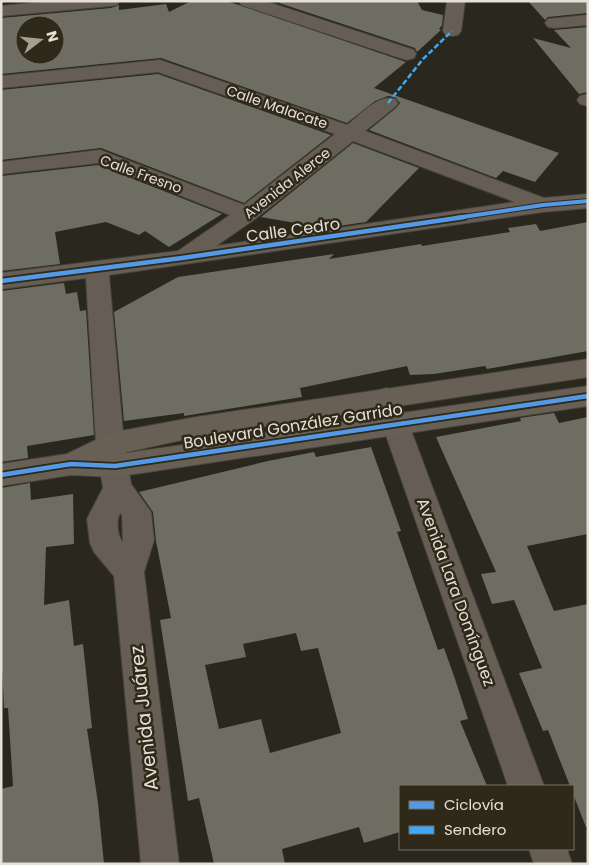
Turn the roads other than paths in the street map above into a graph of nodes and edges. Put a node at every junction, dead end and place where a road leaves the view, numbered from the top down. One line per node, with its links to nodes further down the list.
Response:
1 (110, 1): 4 (street)
2 (247, 1): 8 (street)
3 (456, 1): 7 (street)
4 (1, 11)
5 (588, 20): 6 (street)
6 (554, 23)
7 (452, 31)
8 (407, 54)
9 (1, 82): 11 (street, Calle Malacate)
10 (388, 103): 11 (street, Avenida Alerce)
11 (351, 133): 14 (street, Calle Malacate); 15 (street, Avenida Alerce)
12 (1, 168): 15 (street, Calle Fresno)
13 (588, 201): 14 (street, Calle Cedro)
14 (543, 205): 16 (street, Calle Cedro)
15 (248, 214): 16 (street, Avenida Alerce)
16 (182, 258): 17 (street, Calle Cedro)
17 (97, 269): 18 (street, Calle Cedro); 22 (street)
18 (1, 281)
19 (588, 368): 21 (street, Boulevard González Garrido)
20 (588, 396): 21 (street, Boulevard González Garrido)
21 (390, 411): 22 (street, Boulevard González Garrido); 24 (street, Avenida Lara Domínguez)
22 (114, 466): 23 (street, Boulevard González Garrido); 26 (street, Avenida Juárez)
23 (1, 475)
24 (526, 785)
25 (548, 850): 27 (street)
26 (160, 864)
27 (554, 864)

